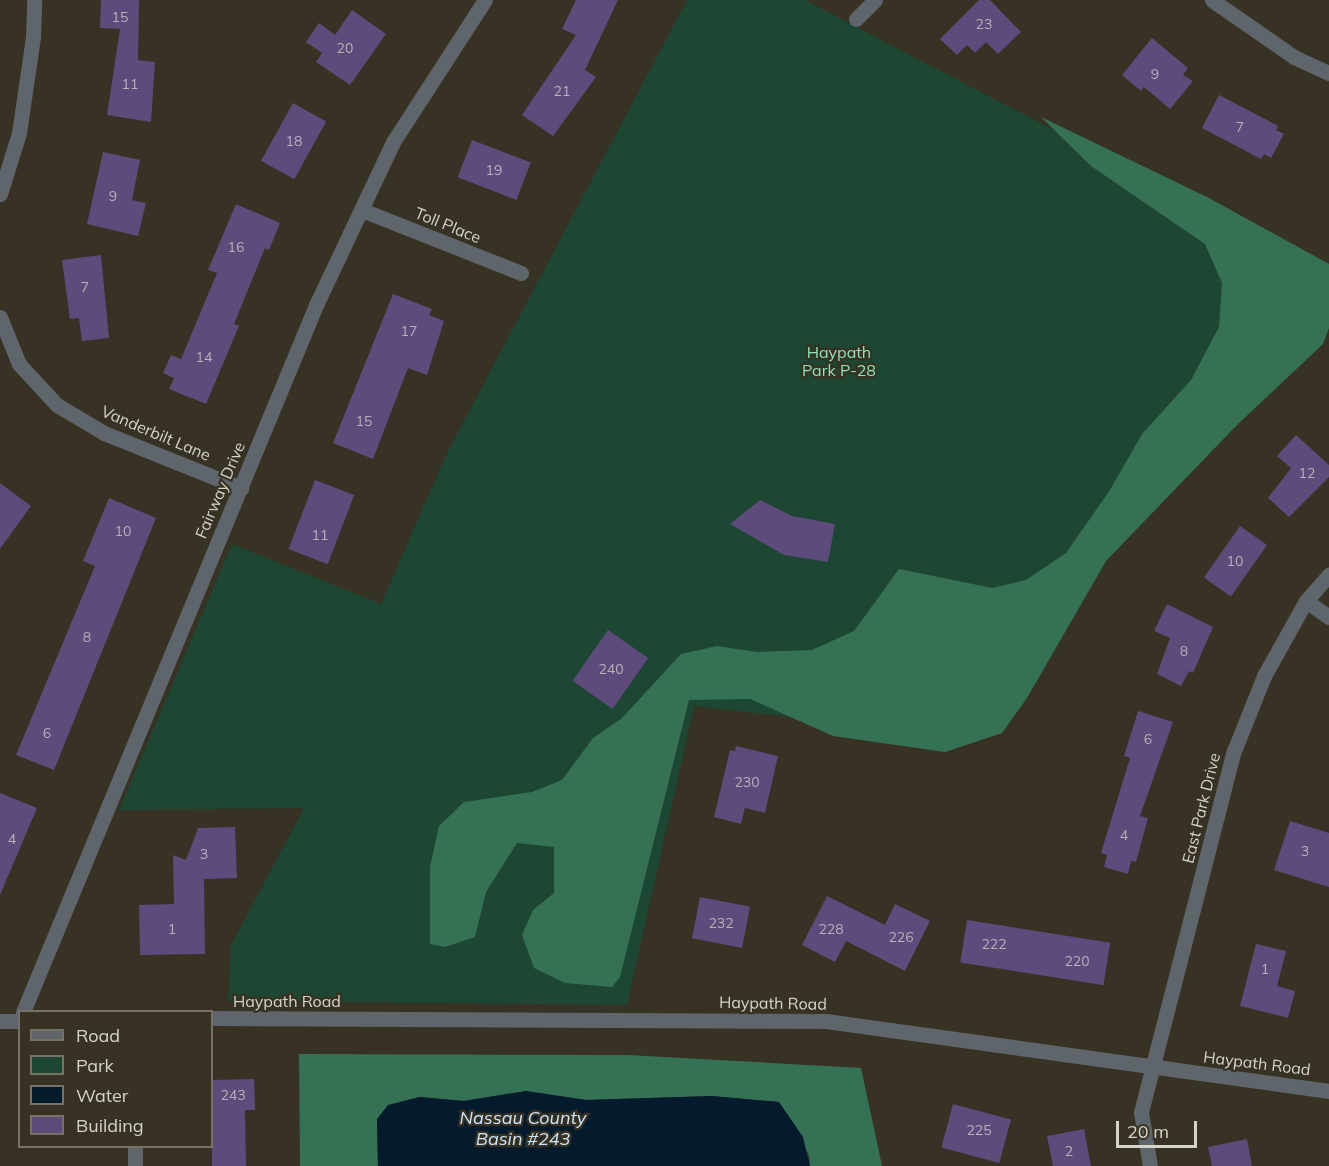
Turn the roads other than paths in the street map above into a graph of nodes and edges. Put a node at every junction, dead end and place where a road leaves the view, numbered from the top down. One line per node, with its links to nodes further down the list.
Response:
1 (34, 0): 7 (street)
2 (484, 0): 8 (street, Fairway Drive)
3 (875, 0): 5 (street)
4 (1212, 0): 6 (street)
5 (856, 19)
6 (1329, 73)
7 (0, 194)
8 (362, 210): 9 (street, Toll Place); 11 (street, Fairway Drive)
9 (521, 273)
10 (0, 317): 11 (street, Vanderbilt Lane)
11 (241, 488): 15 (street, Fairway Drive)
12 (1329, 575): 13 (street, East Park Drive)
13 (1306, 601): 14 (street); 19 (street, East Park Drive)
14 (1329, 617)
15 (23, 1010)
16 (213, 1018): 19 (street, Haypath Road)
17 (0, 1021): 18 (street)
18 (18, 1021)
19 (1153, 1069): 20 (street, Haypath Road); 23 (street, East Park Drive)
20 (1329, 1091)
21 (135, 1148): 22 (street)
22 (135, 1166)
23 (1150, 1166)

